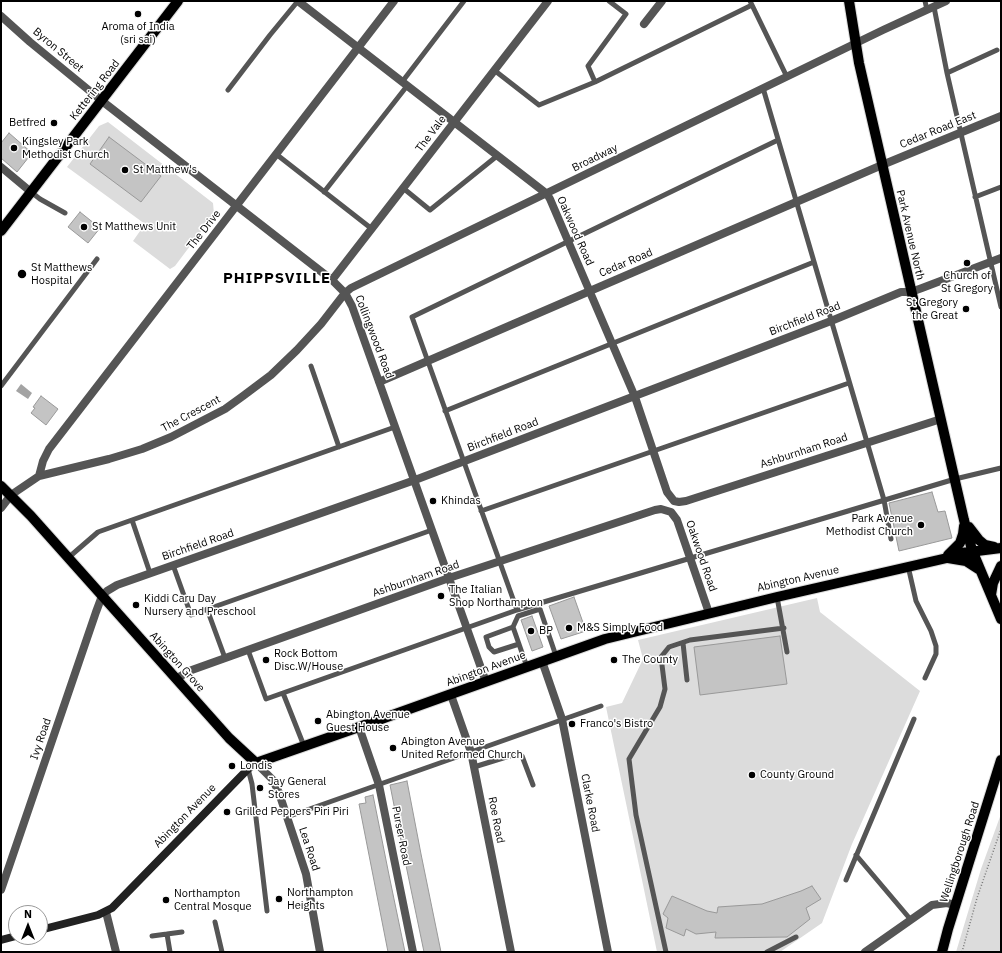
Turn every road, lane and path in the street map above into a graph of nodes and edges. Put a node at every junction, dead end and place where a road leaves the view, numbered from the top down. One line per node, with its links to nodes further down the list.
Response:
1 (298, 1): 16 (street, Oakwood Road); 24 (lane)
2 (394, 1): 16 (street, The Drive)
3 (464, 1): 22 (lane)
4 (548, 1): 18 (street, The Vale)
5 (609, 1): 21 (lane)
6 (662, 1): 14 (street)
7 (849, 1): 15 (main road, Park Avenue North)
8 (925, 1): 12 (lane)
9 (946, 1): 12 (street, Broadway)
10 (174, 2): 25 (main road, Kettering Road)
11 (751, 3): 20 (lane); 21 (lane)
12 (930, 8): 15 (street, Broadway); 19 (lane)
13 (1, 16): 25 (street, Byron Street)
14 (644, 24)
15 (856, 44): 20 (street, Broadway); 32 (main road, Park Avenue North)
16 (358, 48): 22 (street, Oakwood Road); 30 (street, The Drive)
17 (997, 50): 19 (lane)
18 (494, 70): 21 (lane); 27 (street, The Vale)
19 (947, 73): 28 (lane)
20 (787, 77): 23 (street, Broadway)
21 (595, 82)
22 (404, 84): 27 (street, Oakwood Road); 37 (lane)
23 (763, 88): 29 (lane); 38 (street, Broadway)
24 (228, 90)
25 (102, 101): 36 (main road, Kettering Road); 41 (street, Collingwood Road)
26 (1001, 116): 28 (street, Cedar Road East)
27 (454, 122): 31 (street, Oakwood Road); 35 (street, The Vale)
28 (961, 133): 32 (street, Cedar Road East); 39 (lane)
29 (778, 140): 40 (lane); 45 (lane)
30 (276, 154): 37 (lane); 41 (street, The Drive)
31 (497, 156): 35 (lane); 38 (street, Oakwood Road)
32 (882, 165): 40 (street, Cedar Road); 52 (main road, Park Avenue North)
33 (1, 167): 36 (street)
34 (1001, 187): 39 (lane)
35 (403, 188): 43 (street, The Vale)
36 (31, 192): 42 (lane); 44 (main road, Kettering Road)
37 (324, 192): 43 (lane)
38 (547, 194): 45 (street, Oakwood Road); 53 (street, Broadway)
39 (975, 197): 49 (lane)
40 (796, 202): 48 (lane); 51 (street, Cedar Road)
41 (237, 206): 50 (street, Collingwood Road); 71 (street, The Drive)
42 (65, 213)
43 (372, 229): 50 (street, The Vale)
44 (1, 231)
45 (568, 242): 51 (street, Oakwood Road); 57 (lane)
46 (1001, 258): 49 (street, Birchfield Road)
47 (97, 259): 61 (lane)
48 (814, 262): 55 (lane); 56 (lane)
49 (991, 262): 52 (street, Birchfield Road); 54 (lane)
50 (332, 280): 53 (street, Collingwood Road)
51 (590, 291): 56 (street, Oakwood Road); 57 (street, Cedar Road)
52 (911, 292): 55 (street, Birchfield Road); 64 (main road, Park Avenue North)
53 (345, 294): 59 (street, Collingwood Road); 71 (street, The Crescent)
54 (1001, 307)
55 (832, 321): 60 (lane); 62 (street, Birchfield Road)
56 (612, 343): 62 (street, Oakwood Road); 63 (lane)
57 (428, 361): 59 (street, Cedar Road); 63 (lane)
58 (311, 366): 67 (lane)
59 (379, 382): 65 (street, Collingwood Road)
60 (849, 383): 66 (lane); 68 (lane)
61 (1, 386)
62 (635, 396): 68 (street, Oakwood Road); 69 (street, Birchfield Road)
63 (445, 411): 69 (lane)
64 (941, 418): 66 (street, Ashburnham Road); 72 (main road, Park Avenue North)
65 (395, 427): 67 (lane); 73 (street, Collingwood Road)
66 (867, 443): 76 (lane); 77 (street, Ashburnham Road)
67 (339, 447): 81 (lane)
68 (654, 451): 77 (street, Oakwood Road); 80 (lane)
69 (463, 461): 73 (street, Birchfield Road); 80 (lane)
70 (1001, 468): 72 (lane)
71 (39, 476): 75 (street, The Crescent)
72 (955, 479): 76 (lane); 82 (main road, Park Avenue North)
73 (415, 480): 83 (street, Collingwood Road); 91 (street, Birchfield Road)
74 (1, 486): 75 (main road, Abington Grove)
75 (11, 495): 78 (street, The Crescent); 87 (main road, Abington Grove)
76 (884, 500): 84 (lane); 88 (lane)
77 (674, 501)
78 (1, 508)
79 (667, 510): 88 (street, Oakwood Road); 90 (street, Ashburnham Road)
80 (481, 511): 90 (lane)
81 (132, 520): 87 (lane); 95 (lane)
82 (964, 520): 85 (main road); 86 (main road, Park Avenue North); 89 (main road)
83 (432, 530): 96 (street, Collingwood Road); 100 (lane)
84 (891, 539)
85 (1000, 548): 86 (main road, Abington Avenue)
86 (972, 550): 89 (main road, Abington Avenue); 94 (main road, Park Avenue North)
87 (68, 558): 98 (main road, Abington Grove)
88 (690, 558): 101 (lane); 102 (street, Oakwood Road)
89 (944, 558): 92 (main road, Abington Avenue); 94 (main road)
90 (499, 561): 96 (street, Ashburnham Road); 101 (lane)
91 (173, 565): 95 (street, Birchfield Road); 100 (lane)
92 (908, 566): 99 (main road, Abington Avenue); 115 (lane)
93 (1001, 566): 97 (main road)
94 (980, 570): 97 (main road, Park Avenue North)
95 (150, 573): 98 (street, Birchfield Road)
96 (449, 578): 104 (street, Collingwood Road); 109 (street, Ashburnham Road)
97 (991, 595): 103 (main road, Park Avenue North)
98 (102, 596): 116 (main road, Abington Grove); 136 (street, Ivy Road)
99 (777, 596): 102 (main road, Abington Avenue); 106 (lane)
100 (207, 609): 112 (lane)
101 (517, 610): 104 (lane)
102 (708, 613): 111 (main road, Abington Avenue)
103 (1001, 619)
104 (467, 627): 118 (street, Collingwood Road); 119 (lane)
105 (513, 627): 108 (lane); 108 (lane); 111 (lane)
106 (784, 628): 107 (lane); 110 (lane)
107 (683, 643): 117 (lane); 154 (lane)
108 (519, 644): 114 (lane)
109 (248, 650): 112 (street, Ashburnham Road); 119 (lane)
110 (787, 652)
111 (556, 656): 113 (main road, Abington Avenue)
112 (225, 658): 116 (street, Ashburnham Road)
113 (542, 661): 114 (main road, Abington Avenue); 123 (street, Clarke Road)
114 (527, 667): 118 (main road, Abington Avenue)
115 (925, 678)
116 (176, 679): 128 (main road, Abington Grove)
117 (687, 680)
118 (486, 682): 120 (main road, Abington Avenue)
119 (283, 693): 125 (lane)
120 (450, 695): 124 (main road, Abington Avenue); 126 (street, Roe Road)
121 (601, 706): 123 (lane)
122 (914, 719): 134 (lane)
123 (562, 720): 126 (lane); 153 (street, Clarke Road)
124 (359, 727): 125 (main road, Abington Avenue); 130 (street, Purser Road)
125 (304, 746): 128 (main road, Abington Avenue)
126 (471, 752): 129 (street, Roe Road); 130 (lane)
127 (1001, 760): 137 (main road, Wellingborough Road)
128 (252, 766): 132 (street, Lea Road); 138 (lane); 139 (main road, Abington Avenue)
129 (474, 767): 131 (lane); 152 (street, Roe Road)
130 (379, 784): 132 (lane); 151 (street, Purser Road)
131 (533, 785)
132 (287, 817): 150 (street, Lea Road)
133 (1001, 829): 158 (path)
134 (856, 855): 135 (lane); 140 (lane)
135 (846, 880)
136 (1, 890)
137 (955, 905): 140 (street); 157 (main road, Wellingborough Road)
138 (267, 911)
139 (106, 912): 142 (main road, Abington Avenue); 147 (street)
140 (910, 920): 156 (street)
141 (215, 922): 149 (lane)
142 (48, 928)
143 (182, 932): 144 (lane)
144 (167, 934): 145 (lane); 148 (lane)
145 (152, 936)
146 (796, 937): 155 (lane)
147 (116, 952)
148 (170, 952)
149 (222, 952)
150 (320, 952)
151 (413, 952)
152 (511, 952)
153 (608, 952)
154 (666, 952)
155 (767, 952)
156 (865, 952)
157 (942, 952)
158 (962, 952)

